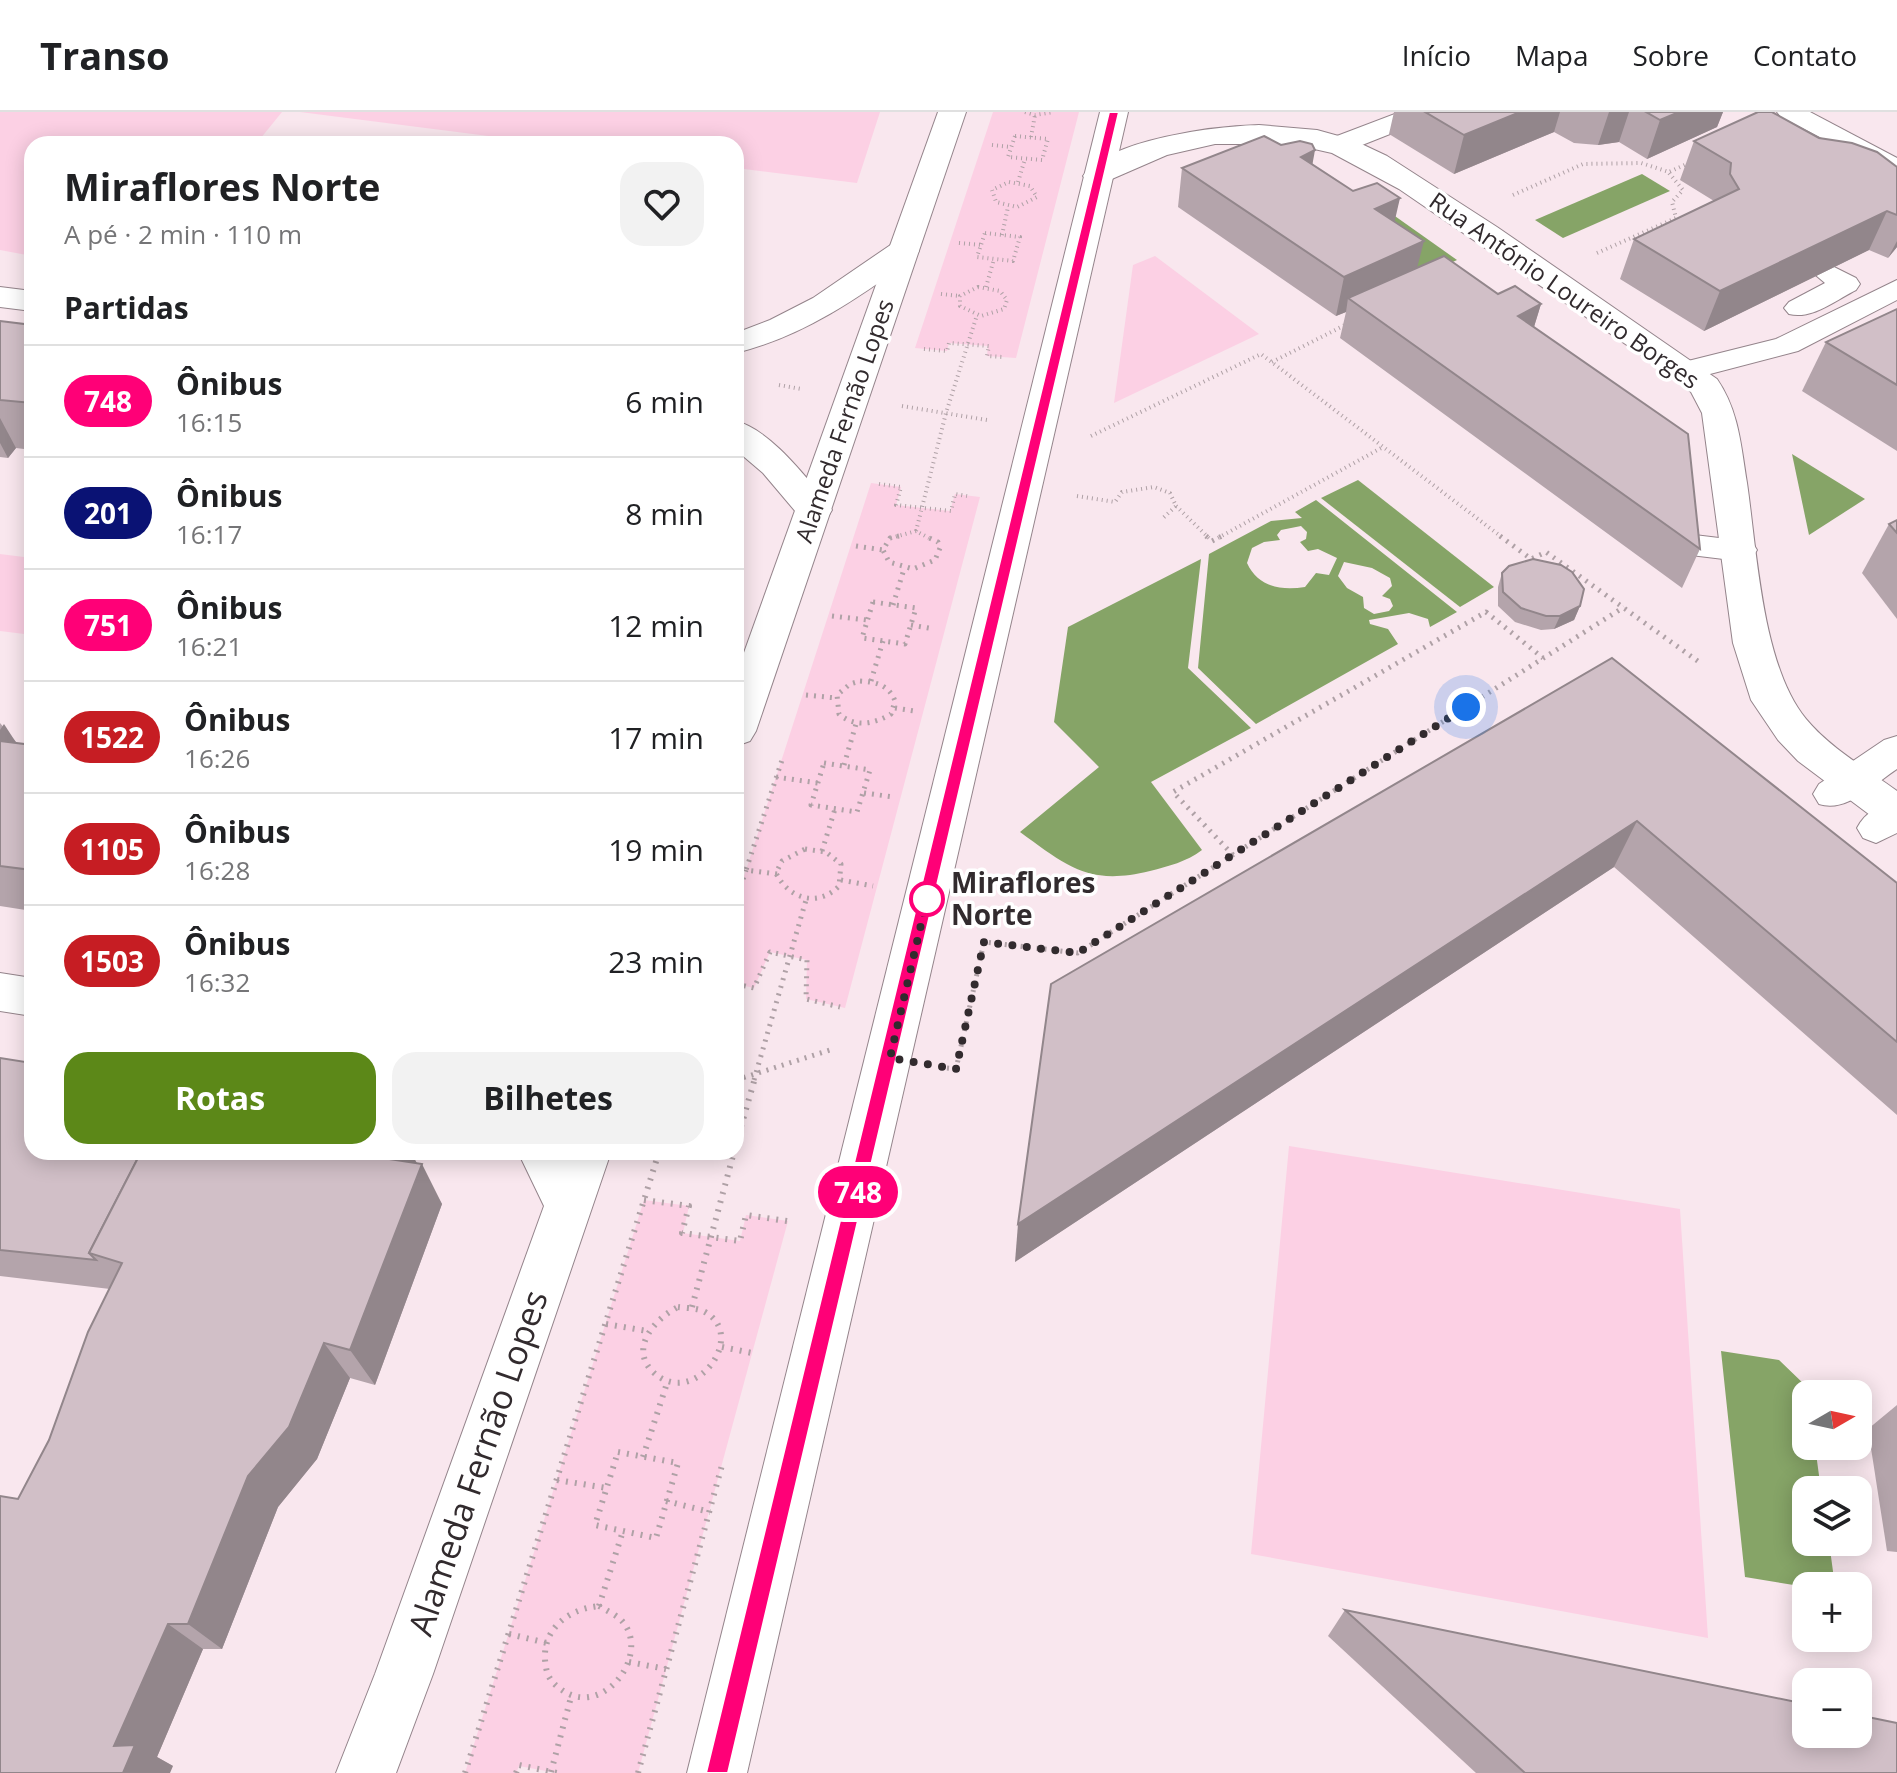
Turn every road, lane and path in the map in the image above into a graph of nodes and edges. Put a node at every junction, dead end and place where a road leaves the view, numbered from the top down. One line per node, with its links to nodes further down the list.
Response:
1 (952, 112): 21 (street, Alameda Fernão Lopes)
2 (1025, 112): 8 (path)
3 (1054, 112): 8 (path)
4 (1114, 112): 15 (street)
5 (1174, 112): 9 (street)
6 (1424, 112): 11 (lane)
7 (1790, 112): 13 (lane)
8 (1035, 115): 10 (path)
9 (1250, 134): 11 (street, Rua António Loureiro Borges); 15 (street, Rua António Loureiro Borges)
10 (1031, 137): 12 (path); 12 (path)
11 (1338, 145): 37 (street, Rua António Loureiro Borges)
12 (1025, 159): 16 (path)
13 (1897, 169)
14 (1669, 172): 22 (path)
15 (1098, 176): 41 (street)
16 (1018, 182): 17 (path); 17 (path)
17 (1008, 207): 18 (path)
18 (1002, 235): 20 (path); 23 (path)
19 (950, 242): 20 (path)
20 (982, 245): 23 (path)
21 (903, 251): 32 (street); 39 (street, Alameda Fernão Lopes)
22 (1597, 254)
23 (994, 259): 25 (path)
24 (1826, 272): 36 (lane)
25 (986, 287): 28 (path); 31 (path)
26 (1897, 289): 36 (lane)
27 (933, 293): 28 (path)
28 (960, 296): 31 (path)
29 (0, 297): 30 (street)
30 (24, 300)
31 (977, 315): 33 (path)
32 (744, 340)
33 (968, 345): 34 (path); 35 (path); 40 (path)
34 (915, 348)
35 (1016, 358)
36 (1733, 359): 37 (lane)
37 (1687, 371): 55 (street, Rua António Loureiro Borges)
38 (779, 385): 39 (path)
39 (852, 398): 40 (path); 49 (street, Alameda Fernão Lopes)
40 (946, 413): 41 (path); 48 (path)
41 (1039, 428): 43 (path); 92 (street)
42 (744, 439): 49 (street)
43 (1383, 447): 47 (path); 58 (path)
44 (1080, 481): 47 (path)
45 (871, 483): 48 (path)
46 (980, 497): 48 (path)
47 (1176, 506): 50 (path)
48 (921, 508): 51 (path)
49 (814, 510): 69 (street, Alameda Fernão Lopes)
50 (1162, 519)
51 (916, 531): 54 (path); 56 (path)
52 (1678, 544): 55 (lane)
53 (851, 545): 54 (path)
54 (883, 550): 56 (path)
55 (1740, 550): 77 (street, Rua António Loureiro Borges)
56 (904, 569): 57 (path)
57 (893, 605): 60 (path); 61 (path)
58 (1624, 607): 64 (path); 65 (path)
59 (829, 616): 60 (path)
60 (867, 620): 63 (path)
61 (911, 625): 62 (path); 63 (path)
62 (945, 630)
63 (883, 641): 66 (path)
64 (1543, 658): 83 (path); 83 (path)
65 (1705, 666)
66 (871, 681): 68 (path); 70 (path)
67 (803, 695): 68 (path)
68 (836, 698): 72 (path)
69 (744, 708)
70 (895, 708): 71 (path); 72 (path)
71 (923, 712)
72 (856, 724): 74 (path)
73 (1897, 750): 77 (lane)
74 (844, 765): 76 (path); 78 (path)
75 (776, 777): 76 (path)
76 (818, 783): 80 (path)
77 (1842, 787): 81 (street, Rua António Loureiro Borges)
78 (864, 793): 79 (path); 80 (path)
79 (901, 797)
80 (835, 809): 82 (path)
81 (1892, 825)
82 (822, 851): 86 (path); 86 (path)
83 (1233, 855): 92 (path)
84 (746, 870): 85 (path)
85 (744, 876)
86 (806, 900): 87 (path)
87 (790, 956): 88 (path); 91 (path); 94 (path)
88 (744, 986)
89 (0, 992): 90 (street)
90 (24, 996)
91 (835, 1049): 92 (path); 93 (path); 94 (path)
92 (890, 1058): 130 (street)
93 (831, 1063)
94 (755, 1074): 95 (path); 96 (path)
95 (744, 1077)
96 (744, 1115)
97 (546, 1160): 102 (street)
98 (584, 1160): 102 (street, Alameda Fernão Lopes)
99 (656, 1160): 101 (path)
100 (732, 1160): 106 (path)
101 (644, 1200): 106 (path); 108 (path)
102 (568, 1206): 127 (street, Alameda Fernão Lopes)
103 (792, 1207): 104 (path)
104 (788, 1221): 105 (path); 106 (path)
105 (784, 1236)
106 (711, 1237): 107 (path)
107 (692, 1307): 109 (path); 111 (path)
108 (606, 1324): 109 (path); 117 (path)
109 (647, 1331): 114 (path)
110 (756, 1339): 112 (path)
111 (721, 1347): 112 (path); 114 (path)
112 (752, 1353): 113 (path)
113 (748, 1368)
114 (668, 1380): 116 (path)
115 (725, 1454): 120 (path)
116 (643, 1457): 118 (path); 119 (path)
117 (557, 1480): 118 (path); 123 (path)
118 (607, 1488): 121 (path)
119 (666, 1501): 120 (path); 121 (path)
120 (710, 1512): 126 (path)
121 (623, 1531): 122 (path)
122 (599, 1606): 124 (path); 125 (path)
123 (509, 1634): 124 (path); 133 (path)
124 (547, 1643): 128 (path)
125 (629, 1662): 126 (path); 128 (path)
126 (666, 1669): 135 (path)
127 (404, 1674): 131 (street, Alameda Fernão Lopes); 132 (street)
128 (571, 1697): 129 (path)
129 (554, 1772): 134 (path)
130 (717, 1772)
131 (366, 1773)
132 (391, 1773)
133 (465, 1773)
134 (516, 1773)
135 (638, 1773)

